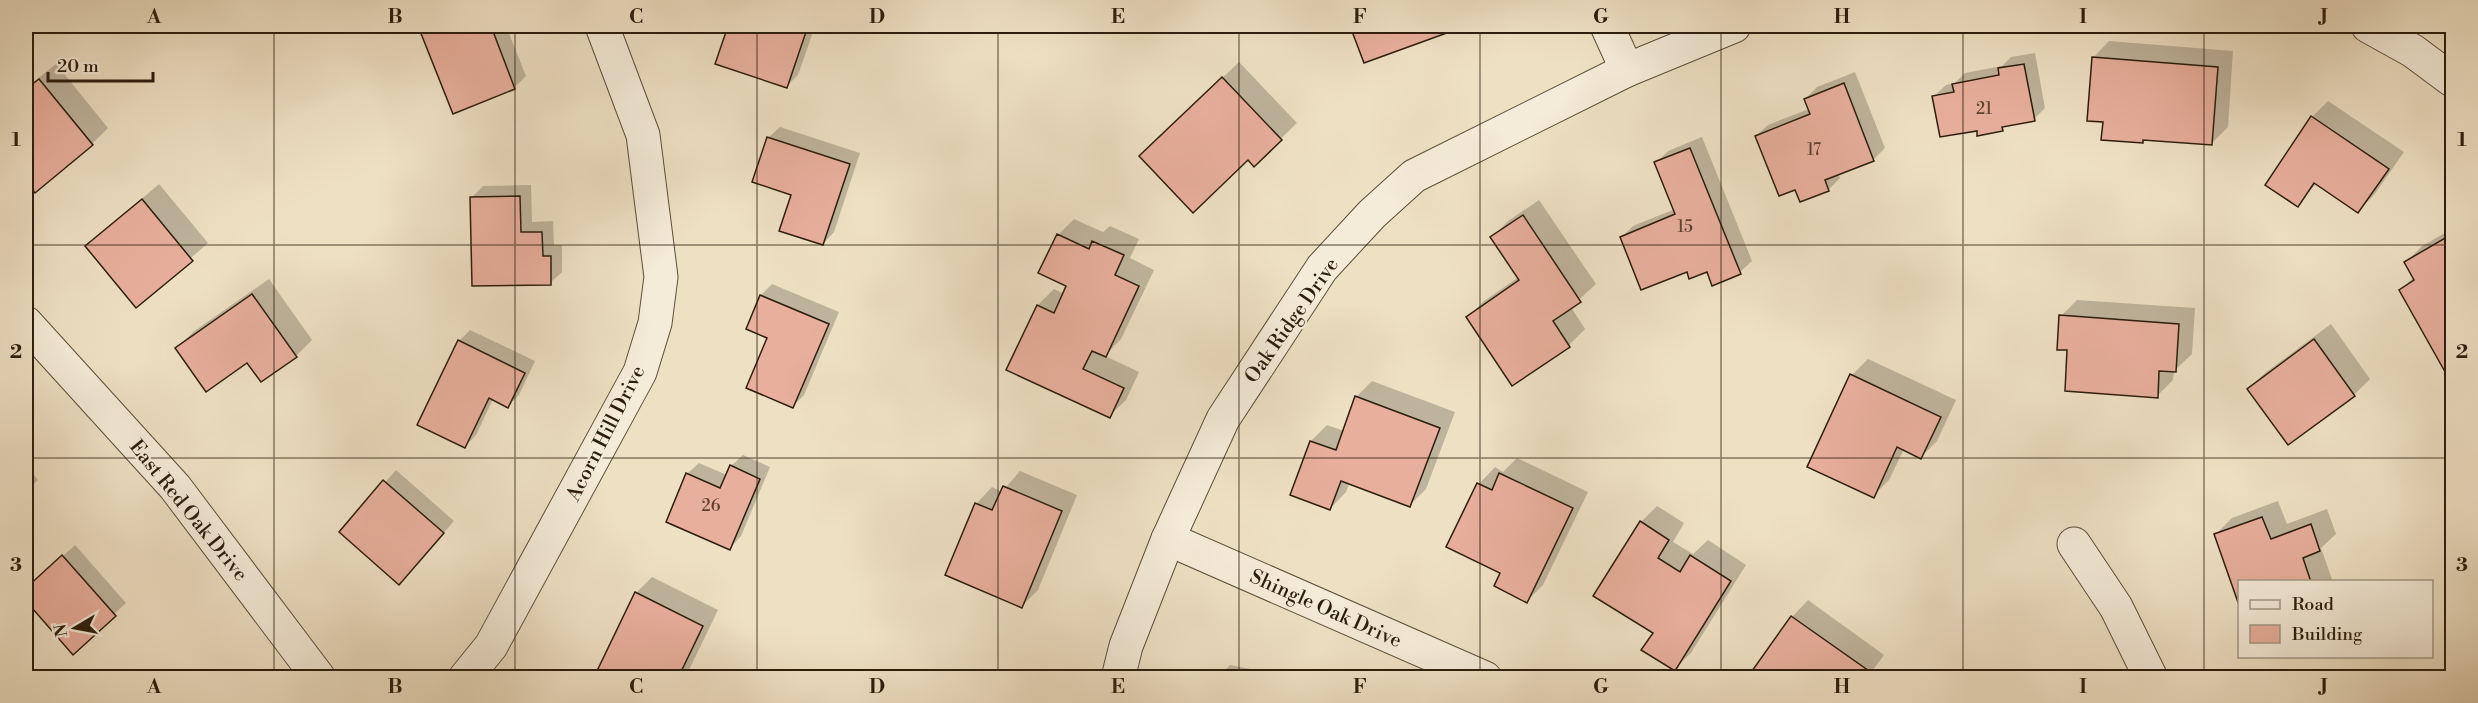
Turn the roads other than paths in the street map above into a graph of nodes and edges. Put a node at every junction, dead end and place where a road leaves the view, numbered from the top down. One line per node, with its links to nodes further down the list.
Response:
1 (602, 26): 11 (street, Acorn Hill Drive)
2 (1608, 26): 5 (street)
3 (1734, 26): 5 (street, Oak Ridge Drive)
4 (2368, 26): 6 (street)
5 (1627, 70): 8 (street, Oak Ridge Drive)
6 (2452, 80)
7 (26, 323): 10 (street, East Red Oak Drive)
8 (1168, 539): 12 (street, Oak Ridge Drive); 13 (street, Shingle Oak Drive)
9 (2074, 544): 14 (street)
10 (319, 678)
11 (465, 678)
12 (1118, 678)
13 (1485, 678)
14 (2151, 678)

